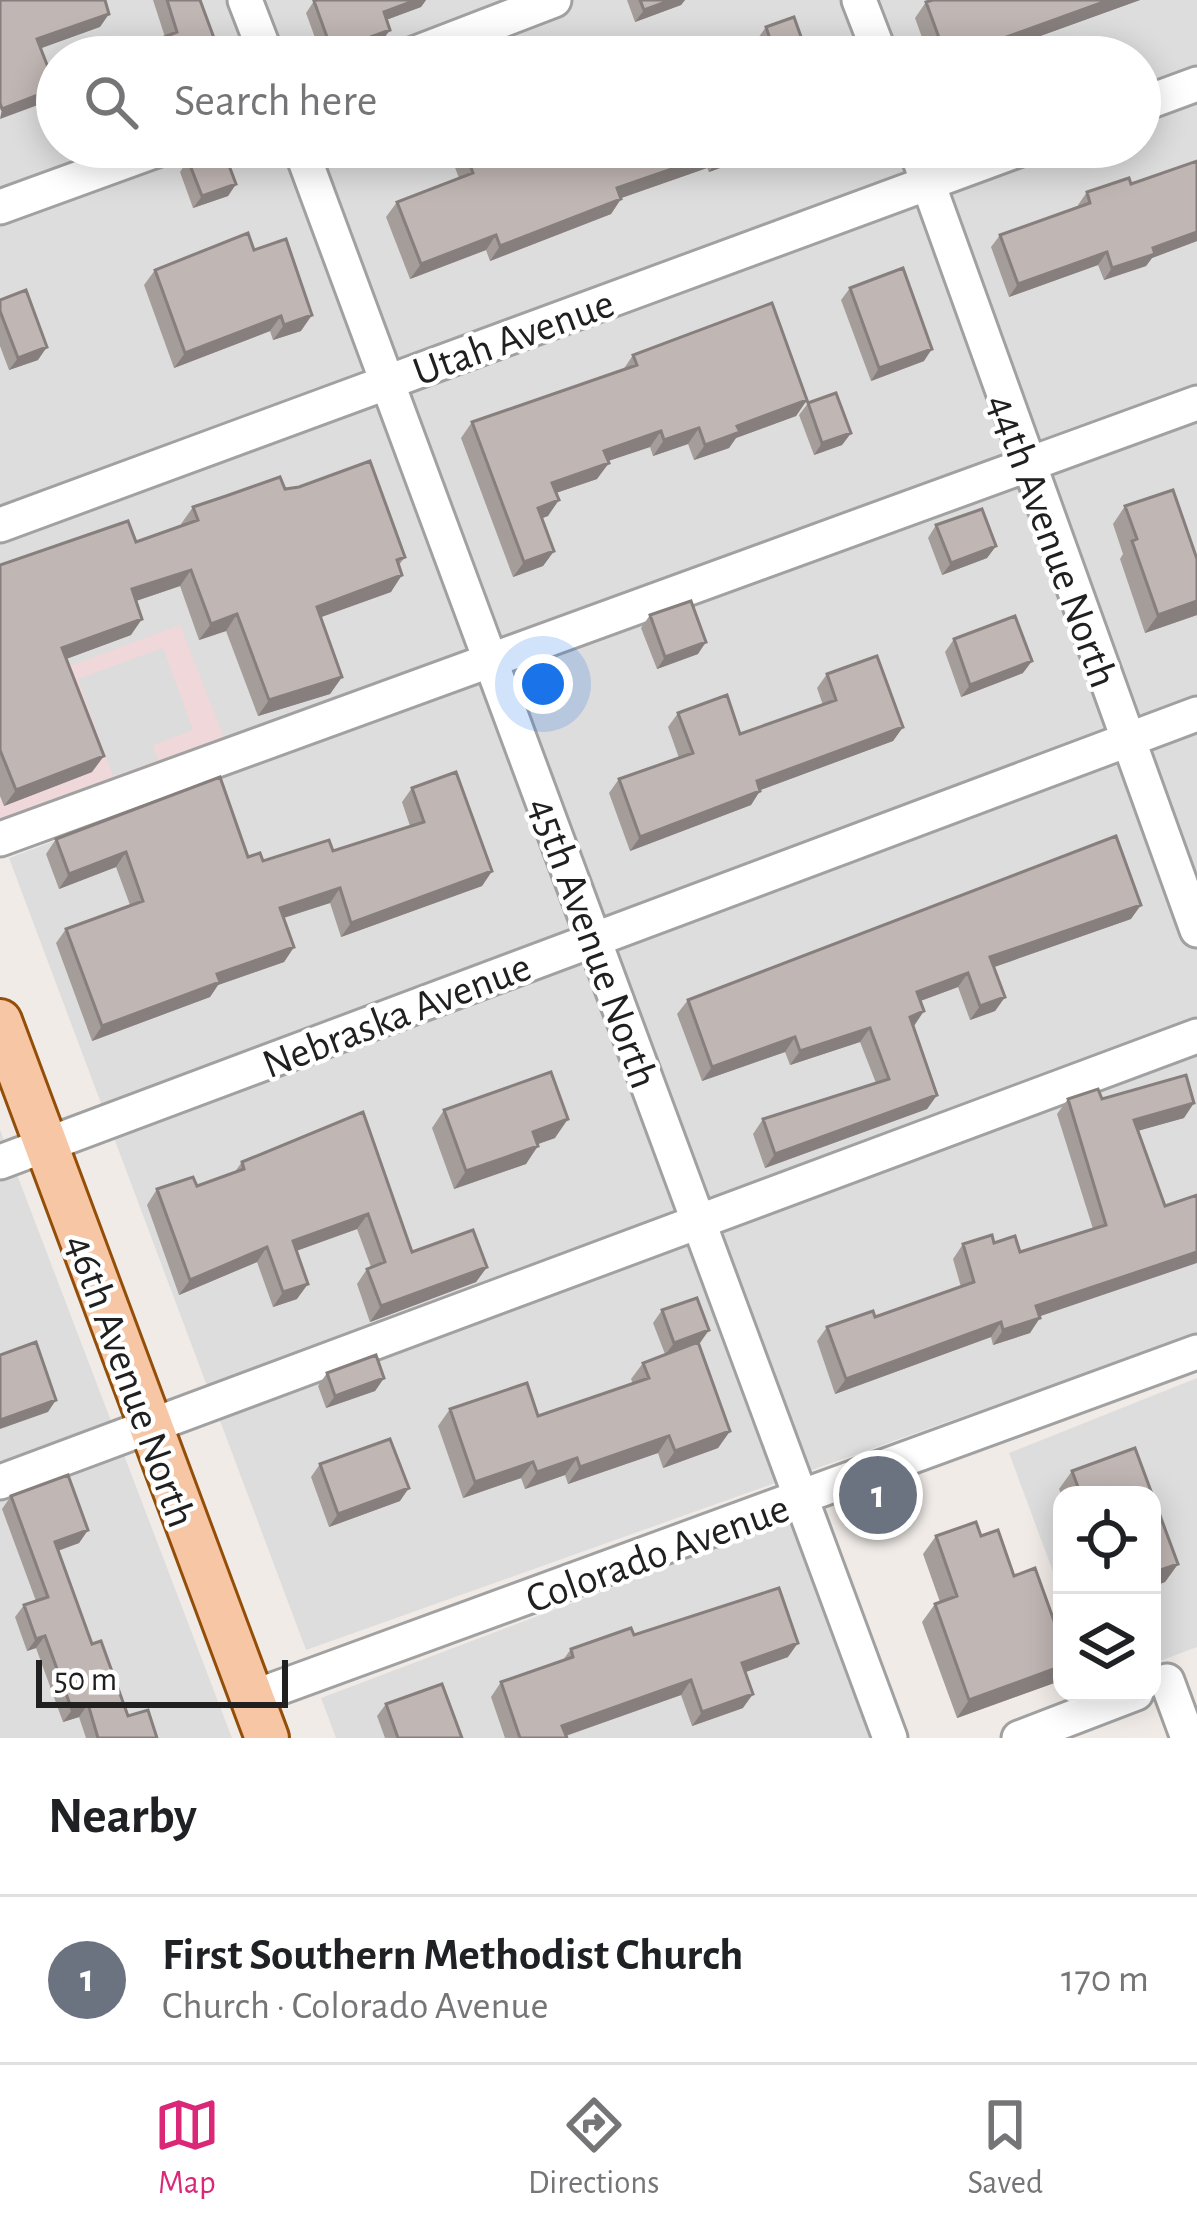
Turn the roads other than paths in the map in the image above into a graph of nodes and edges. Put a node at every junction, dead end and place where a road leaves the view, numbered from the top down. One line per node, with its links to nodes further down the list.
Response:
1 (245, 0): 4 (street)
2 (554, 0): 5 (street)
3 (859, 0): 6 (street)
4 (259, 36)
5 (461, 36)
6 (873, 36)
7 (1197, 84): 8 (street)
8 (1161, 97)
9 (107, 168): 14 (street)
10 (308, 168): 15 (street, 45th Avenue North)
11 (923, 168): 13 (street, 44th Avenue North)
12 (969, 168): 13 (street, Utah Avenue)
13 (929, 183): 15 (street, Utah Avenue); 17 (street, 44th Avenue North)
14 (0, 207)
15 (386, 383): 18 (street, Utah Avenue); 19 (street, 45th Avenue North)
16 (1197, 403): 17 (street)
17 (1025, 463): 19 (street); 21 (street, 44th Avenue North)
18 (0, 525)
19 (488, 662): 22 (street); 24 (street, 45th Avenue North)
20 (1197, 714): 21 (street, Nebraska Avenue)
21 (1126, 740): 23 (street, 44th Avenue North); 24 (street, Nebraska Avenue)
22 (0, 839)
23 (1197, 931)
24 (597, 938): 27 (street, Nebraska Avenue); 29 (street, 45th Avenue North)
25 (0, 1021): 27 (main road, 46th Avenue North)
26 (1197, 1036): 29 (street)
27 (45, 1145): 28 (street, Nebraska Avenue); 31 (main road, 46th Avenue North)
28 (0, 1162)
29 (698, 1222): 31 (street); 33 (street, 45th Avenue North)
30 (1197, 1352): 33 (street, Colorado Avenue)
31 (148, 1426): 32 (street); 35 (main road, 46th Avenue North)
32 (0, 1482)
33 (801, 1500): 35 (street, Colorado Avenue); 37 (street, 45th Avenue North)
34 (1163, 1683): 38 (street); 39 (street)
35 (251, 1698): 36 (main road, 46th Avenue North)
36 (267, 1738)
37 (890, 1738)
38 (1018, 1738)
39 (1188, 1738)

